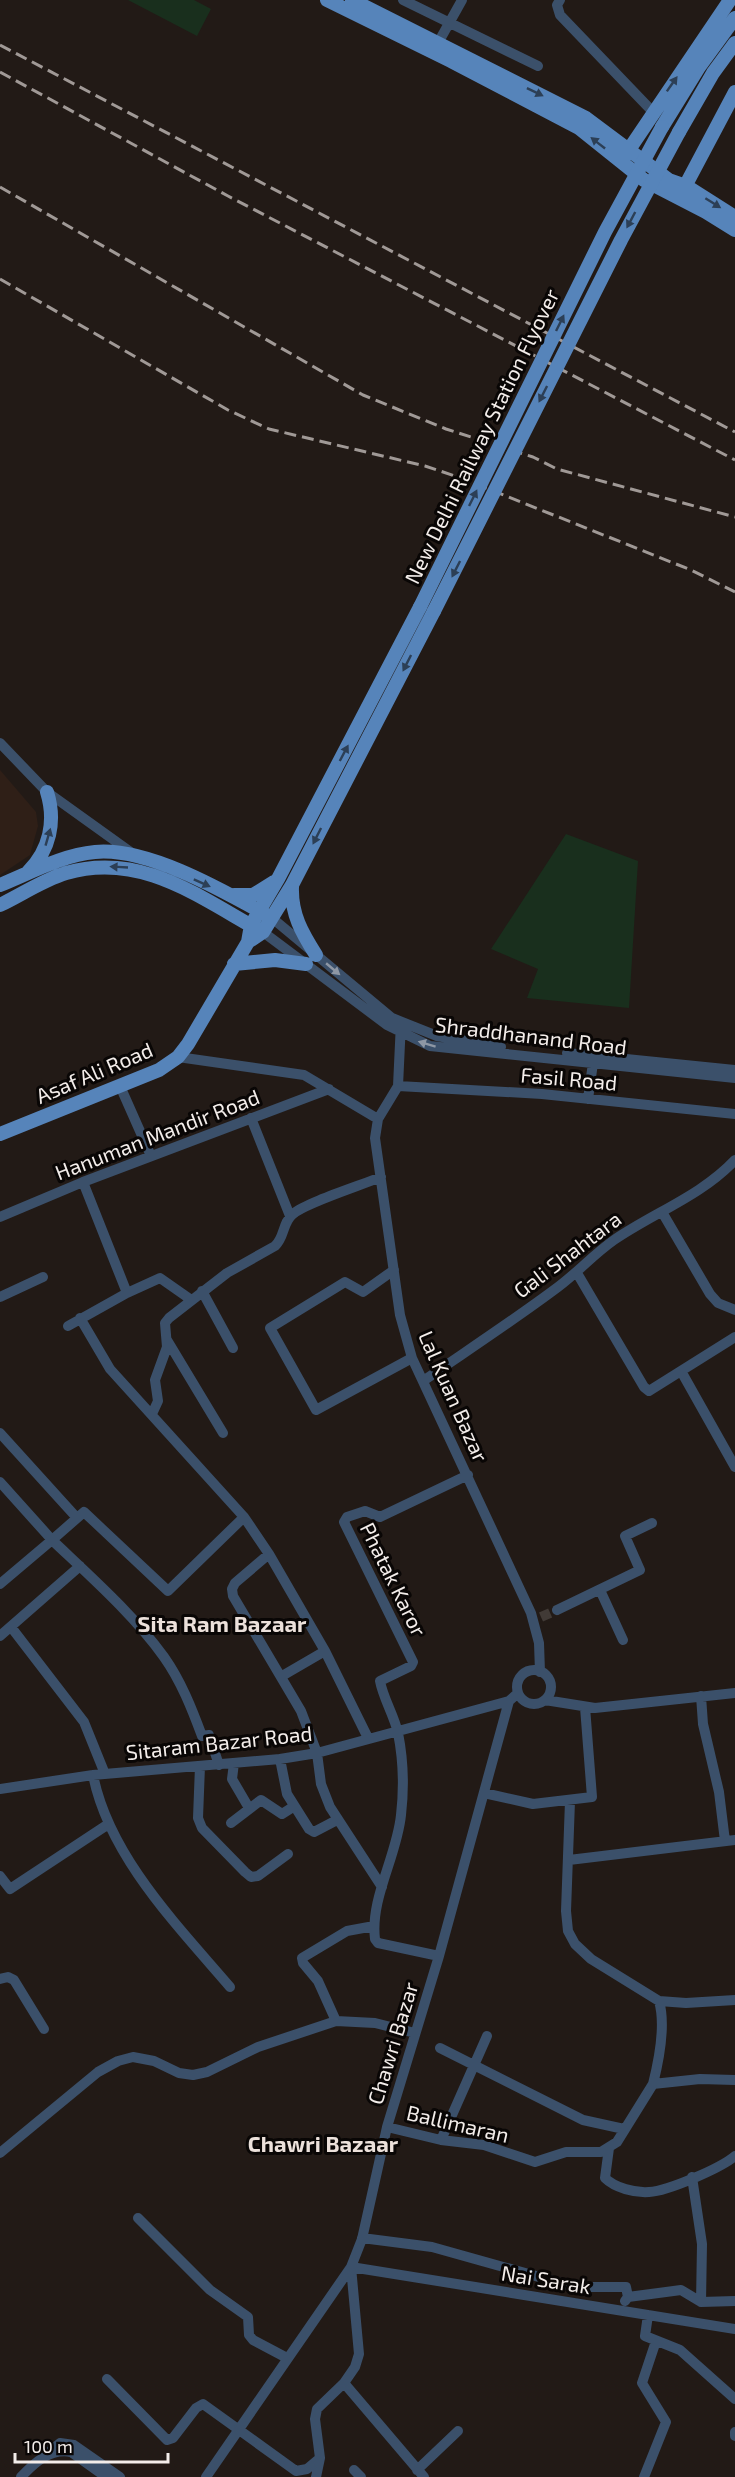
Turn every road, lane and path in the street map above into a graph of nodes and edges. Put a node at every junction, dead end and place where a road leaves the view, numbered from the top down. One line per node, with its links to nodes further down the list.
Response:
1 (327, 0): 14 (main road, one-way to 1)
2 (352, 0): 9 (main road)
3 (403, 0): 8 (street)
4 (462, 0): 8 (street)
5 (560, 0): 13 (street)
6 (730, 0): 13 (main road, one-way to 6)
7 (735, 18): 22 (main road, New Delhi Railway Station Flyover, one-way to 7, bridge)
8 (450, 24): 9 (street); 11 (street)
9 (438, 43): 14 (main road, one-way to 14)
10 (735, 43): 24 (main road, New Delhi Railway Station Flyover, one-way to 24, bridge)
11 (538, 66)
12 (735, 92): 15 (main road)
13 (653, 112): 14 (main road)
14 (625, 156): 15 (main road)
15 (682, 192): 16 (main road, one-way to 16); 17 (main road)
16 (735, 217)
17 (735, 231)
18 (4, 747): 19 (street)
19 (47, 792): 20 (street); 21 (main road, one-way to 19)
20 (132, 853): 21 (main road); 25 (main road, one-way to 25)
21 (24, 876): 23 (main road)
22 (278, 879): 25 (main road); 27 (main road, New Delhi Railway Station Flyover)
23 (0, 885)
24 (292, 885): 28 (main road, New Delhi Railway Station Flyover); 30 (main road)
25 (227, 894): 27 (main road)
26 (0, 905): 29 (main road, one-way to 26)
27 (259, 911): 28 (main road); 29 (main road, New Delhi Railway Station Flyover)
28 (272, 918): 29 (main road, New Delhi Railway Station Flyover); 30 (street, Shraddhanand Road)
29 (257, 928): 30 (street, Shraddhanand Road); 31 (main road, Asaf Ali Road)
30 (311, 959): 31 (main road); 32 (street, Shraddhanand Road)
31 (234, 964): 33 (main road, Asaf Ali Road)
32 (400, 1026): 34 (street, Shraddhanand Road, one-way to 32); 35 (street, Shraddhanand Road); 38 (street)
33 (177, 1057): 37 (main road, Asaf Ali Road); 39 (street)
34 (592, 1063): 36 (street, Shraddhanand Road); 40 (street)
35 (735, 1070)
36 (735, 1078)
37 (120, 1086): 44 (main road, Asaf Ali Road); 45 (street)
38 (398, 1086): 40 (street, Fasil Road); 43 (street, Lal Kuan Bazar)
39 (328, 1089): 42 (street, Hanuman Mandir Road); 43 (street)
40 (588, 1099): 41 (street, Fasil Road)
41 (735, 1114)
42 (251, 1118): 45 (street, Hanuman Mandir Road); 50 (street)
43 (378, 1119): 47 (street, Lal Kuan Bazar)
44 (0, 1134)
45 (151, 1156): 48 (street, Hanuman Mandir Road)
46 (735, 1160): 49 (street, Gali Shahtara)
47 (381, 1178): 50 (street); 52 (street, Lal Kuan Bazar)
48 (83, 1182): 51 (street, Hanuman Mandir Road); 56 (street)
49 (662, 1212): 53 (street, Gali Shahtara); 59 (street)
50 (290, 1216): 55 (street)
51 (0, 1217)
52 (394, 1270): 65 (street, Lal Kuan Bazar); 65 (street)
53 (577, 1273): 66 (street); 67 (street, Gali Shahtara)
54 (43, 1278): 57 (street)
55 (202, 1291): 58 (street); 64 (street)
56 (127, 1293): 58 (street); 60 (street)
57 (0, 1297)
58 (190, 1299): 63 (street)
59 (735, 1310)
60 (80, 1318): 61 (street); 68 (street)
61 (68, 1326)
62 (735, 1336): 66 (street)
63 (168, 1340): 68 (street); 70 (street)
64 (233, 1348)
65 (412, 1358): 67 (street, Lal Kuan Bazar)
66 (681, 1371): 71 (street)
67 (423, 1381): 72 (street, Lal Kuan Bazar)
68 (152, 1414): 75 (street)
69 (0, 1433): 74 (street)
70 (223, 1433)
71 (735, 1467)
72 (468, 1475): 87 (street, Lal Kuan Bazar); 95 (street, Phatak Karor)
73 (0, 1482): 77 (street)
74 (80, 1515): 75 (street); 77 (street)
75 (244, 1517): 78 (street)
76 (652, 1523): 81 (street)
77 (52, 1540): 79 (street); 80 (street)
78 (269, 1554): 86 (street); 88 (street)
79 (80, 1566): 83 (street); 100 (street)
80 (0, 1584)
81 (600, 1590): 82 (street); 85 (street)
82 (557, 1610)
83 (10, 1627): 84 (street); 102 (street)
84 (0, 1636)
85 (623, 1640)
86 (325, 1651): 88 (street); 96 (street)
87 (540, 1672): 89 (street); 92 (street)
88 (282, 1676): 97 (street)
89 (518, 1693): 92 (street); 93 (street)
90 (735, 1693): 91 (street)
91 (701, 1696): 94 (street); 112 (street)
92 (545, 1700): 94 (street)
93 (509, 1701): 95 (street, Sitaram Bazar Road); 105 (street, Chawri Bazar)
94 (585, 1707): 106 (street)
95 (398, 1732): 96 (street, Sitaram Bazar Road); 116 (street)
96 (368, 1738): 97 (street, Sitaram Bazar Road)
97 (317, 1753): 98 (street, Sitaram Bazar Road); 109 (street)
98 (280, 1759): 99 (street, Sitaram Bazar Road); 107 (street)
99 (234, 1763): 100 (street, Sitaram Bazar Road); 108 (street)
100 (219, 1765): 101 (street, Sitaram Bazar Road)
101 (200, 1766): 102 (street, Sitaram Bazar Road); 113 (street)
102 (105, 1774): 103 (street, Sitaram Bazar Road)
103 (93, 1775): 104 (street, Sitaram Bazar Road); 111 (street)
104 (0, 1789)
105 (484, 1793): 106 (street); 118 (street, Chawri Bazar)
106 (570, 1801): 114 (street)
107 (293, 1807): 108 (street); 109 (street)
108 (249, 1808): 110 (street)
109 (337, 1820): 116 (street)
110 (231, 1823)
111 (107, 1825): 115 (street); 120 (street)
112 (730, 1840): 114 (street)
113 (288, 1854)
114 (569, 1860): 122 (street)
115 (0, 1876)
116 (382, 1887): 117 (street)
117 (374, 1926): 118 (street); 123 (street)
118 (439, 1956): 125 (street, Chawri Bazar)
119 (0, 1979): 124 (street)
120 (230, 1987)
121 (735, 2000): 122 (street)
122 (659, 2001): 130 (street)
123 (336, 2021): 125 (street); 135 (street)
124 (44, 2029)
125 (415, 2034): 131 (street, Chawri Bazar)
126 (488, 2036): 128 (street)
127 (440, 2048): 128 (street)
128 (474, 2065): 132 (street); 133 (street)
129 (735, 2080): 130 (street)
130 (653, 2084): 132 (street)
131 (387, 2127): 133 (street, Ballimaran); 139 (street, Chawri Bazar)
132 (624, 2129): 134 (street)
133 (441, 2140): 134 (street, Ballimaran)
134 (609, 2148): 137 (street)
135 (1, 2151)
136 (735, 2156): 137 (street)
137 (692, 2177): 143 (street)
138 (138, 2218): 148 (street)
139 (362, 2238): 140 (street, Chawri Bazar); 141 (street)
140 (351, 2267): 144 (street, Nai Sarak); 148 (street, Chawri Bazar); 150 (street)
141 (627, 2297): 143 (street); 144 (street)
142 (735, 2301): 143 (street)
143 (701, 2302)
144 (620, 2311): 145 (street, Nai Sarak)
145 (648, 2315): 146 (street, Nai Sarak); 147 (street)
146 (735, 2329)
147 (656, 2341): 151 (street); 162 (street)
148 (287, 2358): 152 (street, Chawri Bazar)
149 (107, 2379): 152 (street)
150 (344, 2384): 155 (street); 156 (street)
151 (735, 2399)
152 (240, 2428): 155 (street); 160 (street, Chawri Bazar)
153 (458, 2431): 156 (street)
154 (45, 2456): 157 (street); 158 (street); 159 (street)
155 (320, 2458): 161 (street)
156 (420, 2474)
157 (21, 2477)
158 (106, 2477)
159 (120, 2477)
160 (206, 2477)
161 (316, 2477)
162 (644, 2477)

